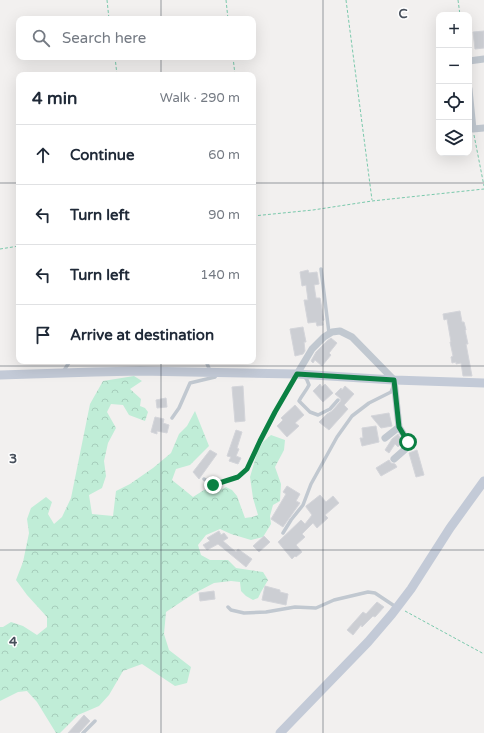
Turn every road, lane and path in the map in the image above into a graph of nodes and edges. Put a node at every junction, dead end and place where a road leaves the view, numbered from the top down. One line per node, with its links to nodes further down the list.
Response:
1 (107, 0): 6 (path)
2 (226, 0): 7 (path)
3 (346, 0): 19 (path)
4 (458, 0): 5 (path)
5 (460, 12)
6 (109, 16)
7 (228, 16)
8 (484, 59): 11 (street)
9 (115, 60): 12 (path)
10 (233, 60): 13 (path)
11 (472, 61)
12 (117, 72)
13 (235, 72)
14 (472, 119): 16 (street)
15 (484, 128): 16 (street)
16 (473, 129): 17 (path)
17 (484, 186)
18 (484, 189): 19 (path)
19 (372, 201): 20 (path)
20 (256, 216)
21 (16, 246): 22 (path)
22 (0, 248)
23 (322, 269): 24 (lane)
24 (329, 334): 30 (street); 31 (street)
25 (68, 364): 28 (lane)
26 (208, 364): 27 (lane)
27 (214, 372): 28 (street); 30 (street); 34 (lane)
28 (63, 373): 29 (street)
29 (0, 375)
30 (300, 375): 31 (street); 33 (lane); 38 (lane)
31 (394, 383): 32 (street); 35 (street); 40 (lane)
32 (484, 383)
33 (338, 400)
34 (172, 418)
35 (399, 427): 36 (street); 37 (street)
36 (385, 438)
37 (394, 458)
38 (204, 479)
39 (484, 480): 41 (street)
40 (283, 532)
41 (397, 607): 42 (lane); 43 (path); 46 (street)
42 (228, 608)
43 (484, 654)
44 (95, 721): 45 (lane)
45 (83, 733)
46 (280, 733)

